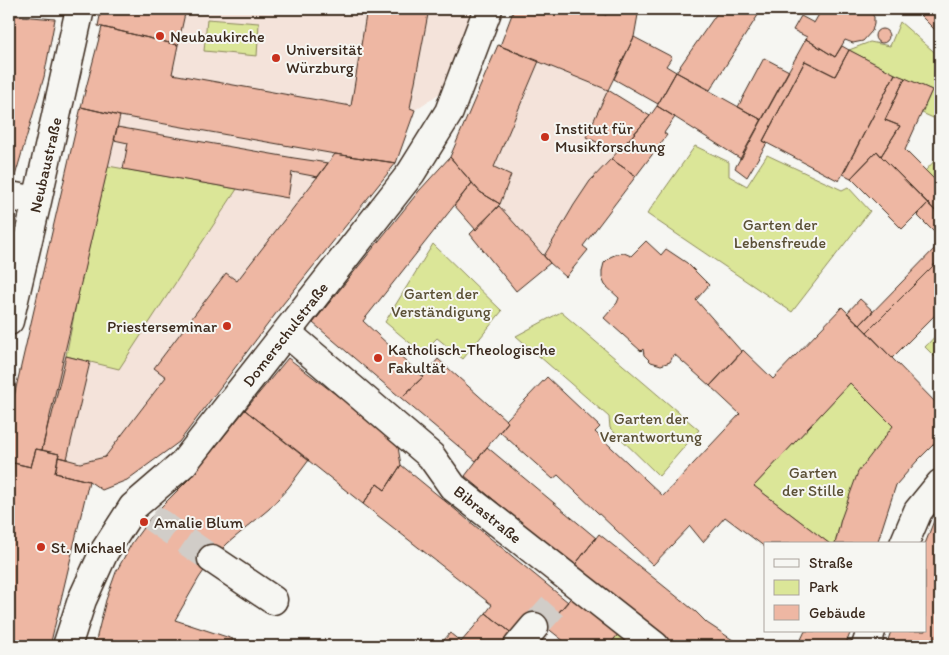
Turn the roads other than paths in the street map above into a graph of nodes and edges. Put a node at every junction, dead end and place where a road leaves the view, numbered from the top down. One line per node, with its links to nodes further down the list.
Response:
1 (80, 9): 4 (street, Neubaustraße)
2 (488, 9): 7 (street, Domerschulstraße)
3 (10, 196): 4 (street)
4 (37, 201): 5 (street, Neubaustraße)
5 (13, 286): 6 (street, Neubaustraße)
6 (9, 321)
7 (287, 333): 13 (street, Domerschulstraße); 14 (street, Bibrastraße)
8 (940, 484): 9 (street)
9 (905, 542)
10 (212, 559): 11 (street)
11 (273, 600)
12 (871, 632): 15 (street)
13 (67, 646)
14 (655, 646)
15 (866, 646)

